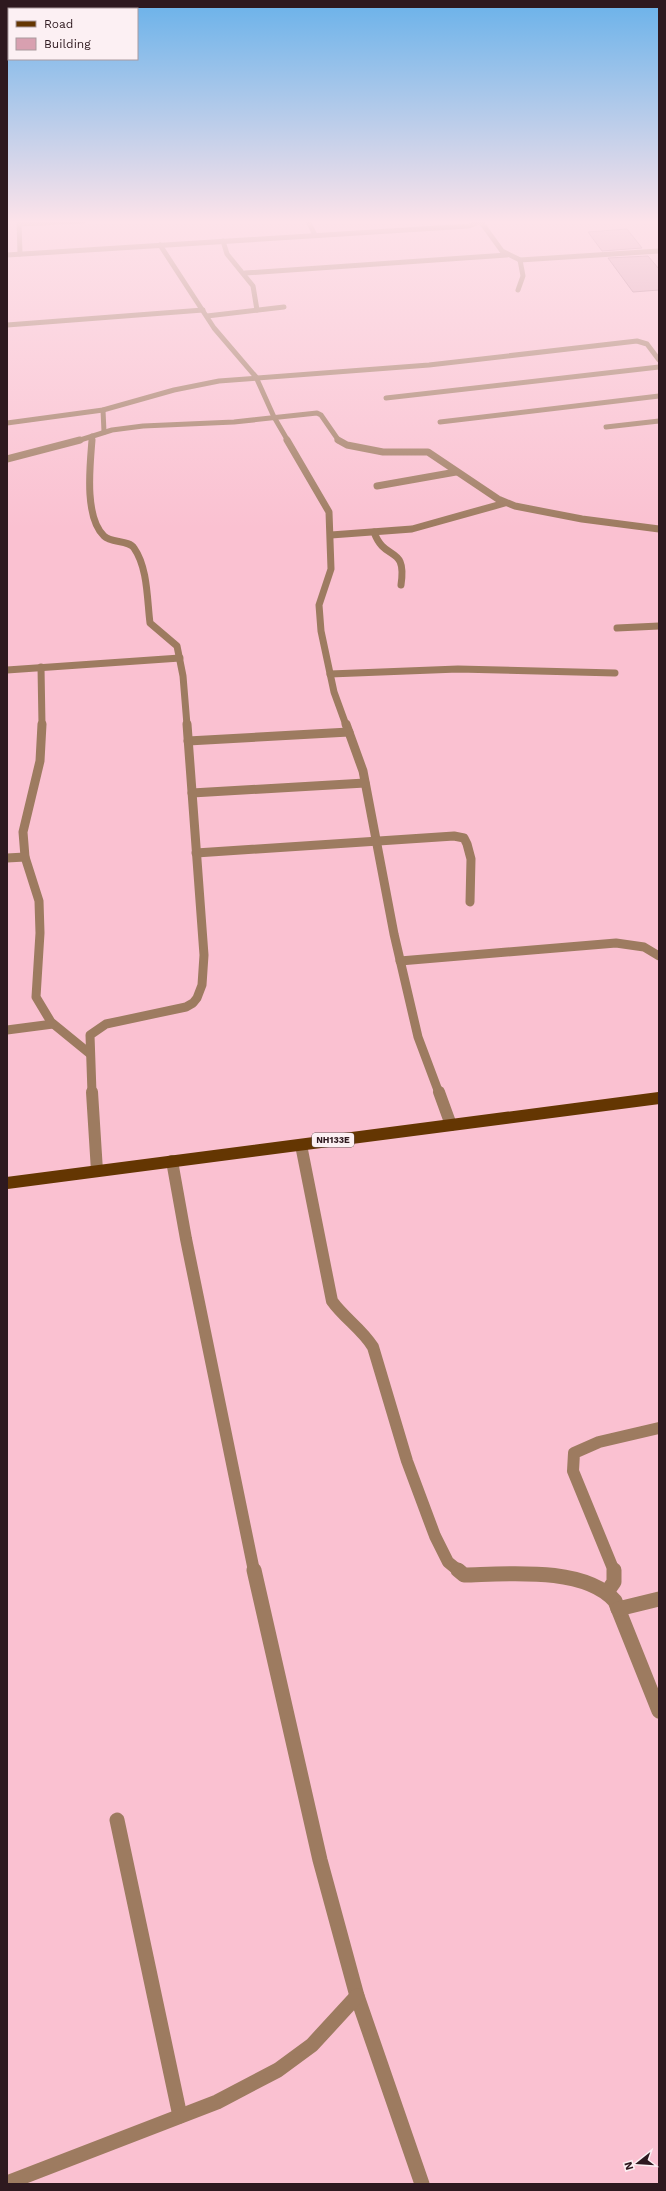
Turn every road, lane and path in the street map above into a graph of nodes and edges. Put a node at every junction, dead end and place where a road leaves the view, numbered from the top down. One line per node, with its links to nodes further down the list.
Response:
1 (36, 323): 3 (street)
2 (213, 323): 6 (street)
3 (7, 325)
4 (659, 360): 6 (street)
5 (659, 367): 8 (street)
6 (256, 377): 9 (street); 10 (street)
7 (659, 396): 12 (street)
8 (386, 398)
9 (103, 410): 13 (street); 15 (street)
10 (274, 417): 15 (street); 18 (street); 23 (street)
11 (659, 421): 14 (street)
12 (440, 422)
13 (7, 423)
14 (606, 427)
15 (104, 432): 16 (street)
16 (92, 436): 17 (street); 27 (street)
17 (7, 459)
18 (456, 472): 19 (street); 20 (street)
19 (377, 486)
20 (505, 503): 21 (street); 22 (street)
21 (659, 529)
22 (374, 532): 23 (street); 24 (street)
23 (331, 535): 31 (street)
24 (401, 585)
25 (659, 626): 26 (street)
26 (617, 628)
27 (180, 658): 28 (street); 33 (street)
28 (41, 667): 29 (street); 38 (street)
29 (7, 670)
30 (615, 673): 31 (street)
31 (330, 674): 32 (street)
32 (349, 732): 33 (street); 34 (street)
33 (188, 741): 35 (street)
34 (365, 783): 35 (street); 36 (street)
35 (192, 793): 37 (street)
36 (376, 841): 37 (street); 40 (street); 42 (street)
37 (196, 853): 45 (street)
38 (25, 857): 39 (street); 43 (street)
39 (7, 858)
40 (470, 902)
41 (659, 956): 42 (street)
42 (400, 961): 47 (street)
43 (52, 1024): 44 (street); 45 (street)
44 (7, 1030)
45 (89, 1053): 50 (street)
46 (659, 1098): 47 (main road, NH133E)
47 (451, 1125): 48 (main road, NH133E)
48 (301, 1145): 49 (main road, NH133E); 53 (street)
49 (172, 1161): 50 (main road, NH133E); 58 (street)
50 (97, 1171): 51 (main road, NH133E)
51 (7, 1183)
52 (659, 1428): 53 (street)
53 (607, 1592): 55 (street)
54 (659, 1599): 55 (street)
55 (618, 1609): 56 (street)
56 (659, 1711)
57 (118, 1820): 59 (street)
58 (357, 1996): 59 (street); 61 (street)
59 (180, 2116): 60 (street)
60 (7, 2183)
61 (422, 2184)

